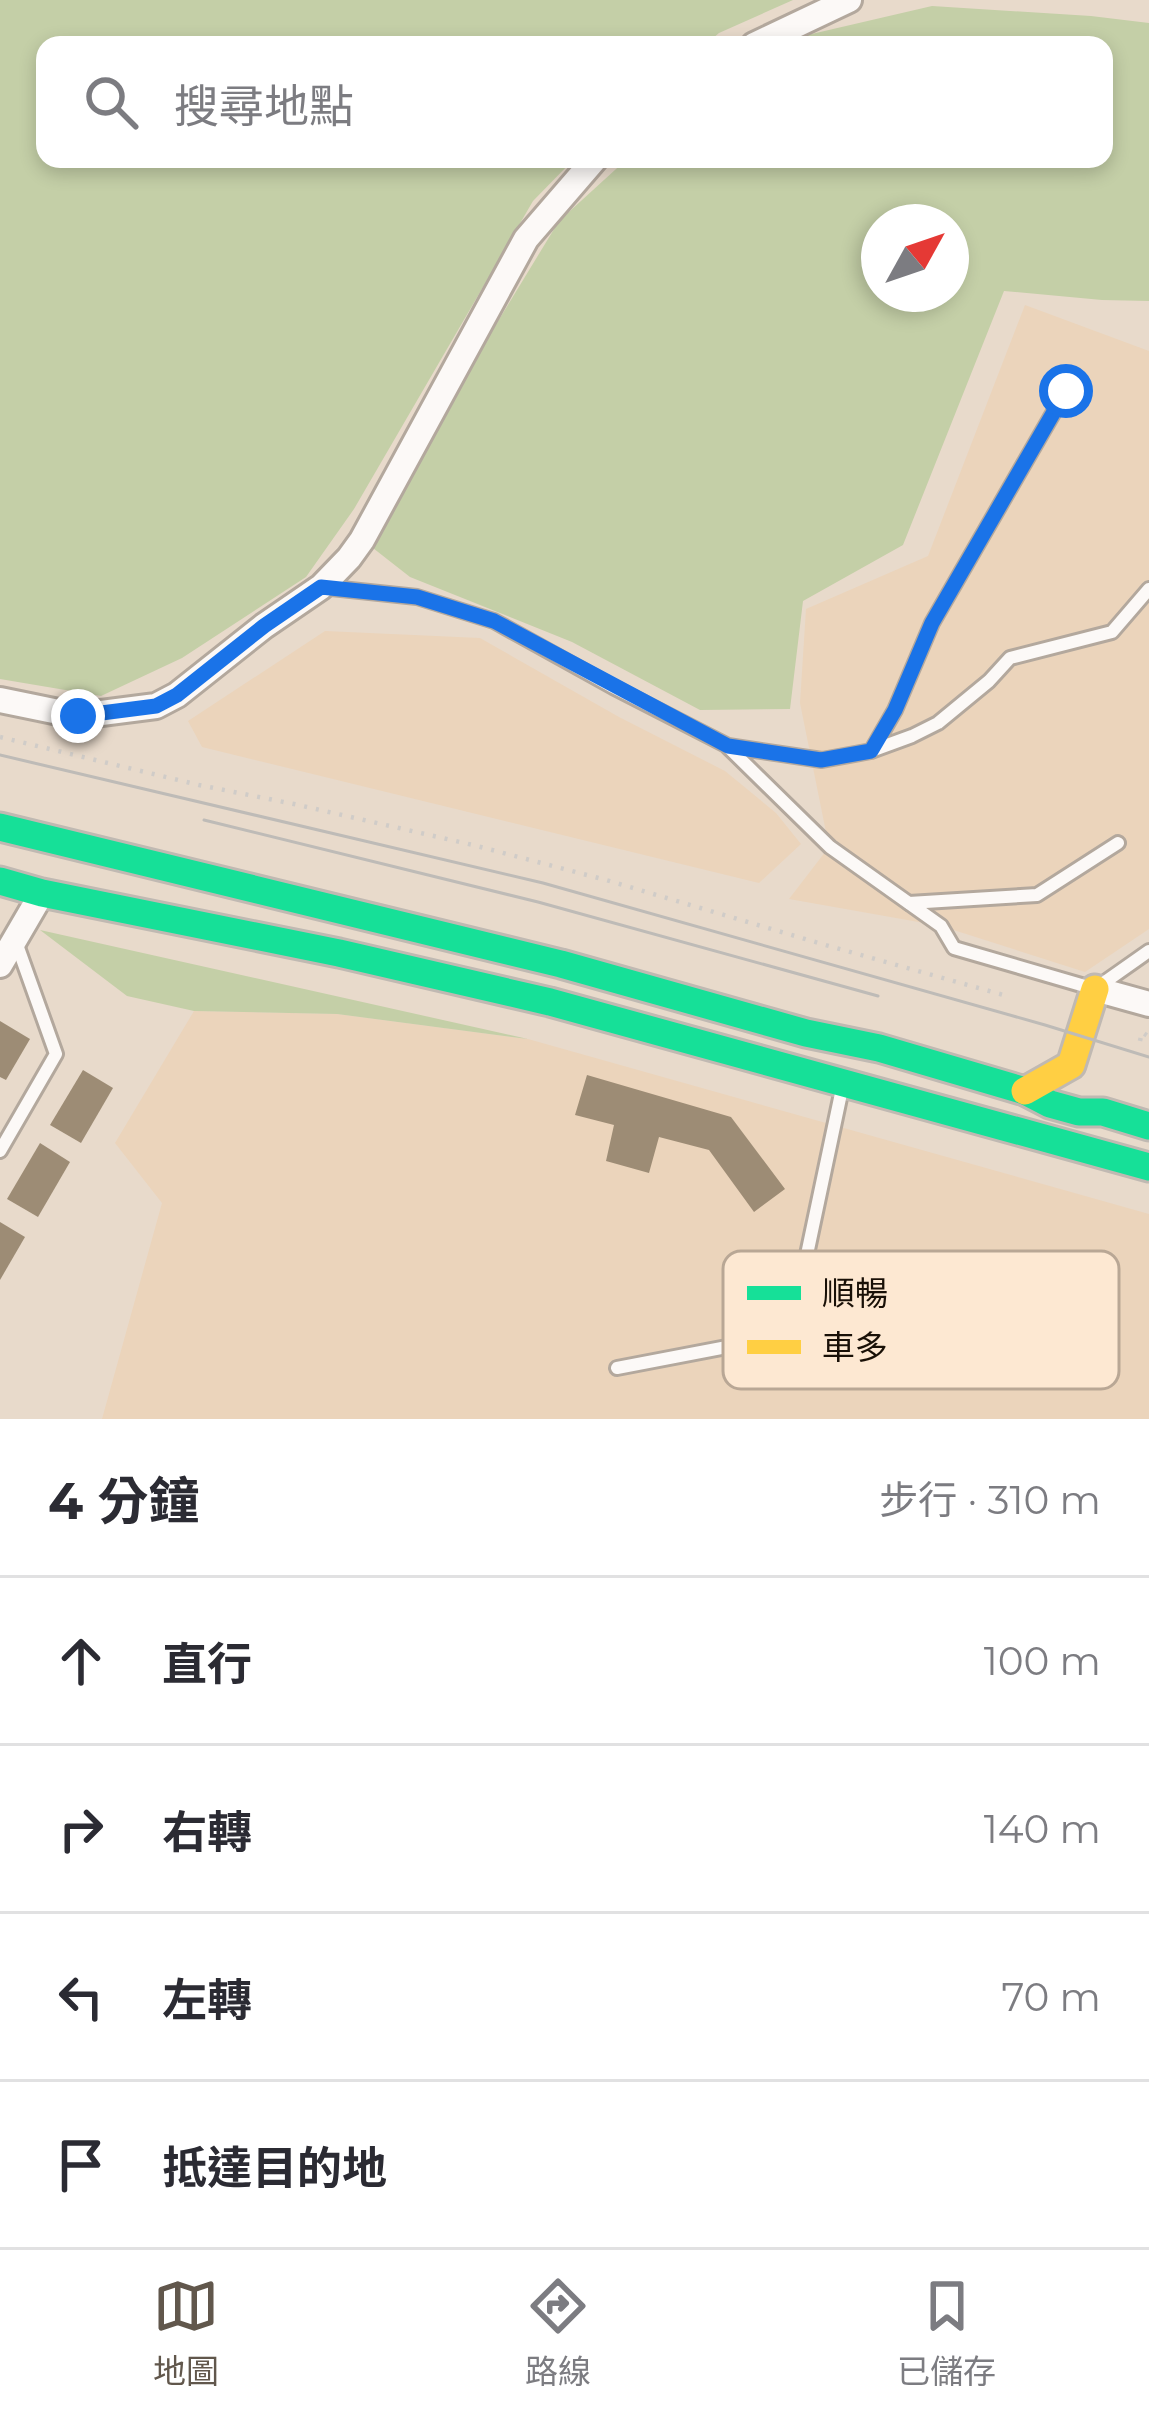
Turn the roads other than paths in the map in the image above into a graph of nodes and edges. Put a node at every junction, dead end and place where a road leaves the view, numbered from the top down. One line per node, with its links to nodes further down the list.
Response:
1 (849, 0): 2 (street)
2 (773, 36)
3 (587, 168): 5 (street)
4 (1066, 391): 9 (lane)
5 (321, 587): 7 (street); 8 (lane)
6 (1149, 590): 9 (lane)
7 (0, 700)
8 (728, 746): 9 (lane); 14 (lane)
9 (871, 751)
10 (0, 826): 22 (main road)
11 (1118, 843): 14 (lane)
12 (0, 880): 13 (main road)
13 (42, 893): 15 (street); 21 (main road)
14 (908, 903): 18 (lane)
15 (15, 941): 17 (street); 25 (lane)
16 (1149, 951): 18 (lane)
17 (0, 965)
18 (1095, 989): 19 (street); 20 (main road)
19 (1149, 1004)
20 (1071, 1065): 22 (main road); 23 (main road)
21 (843, 1083): 26 (main road); 27 (lane)
22 (1018, 1089): 23 (main road)
23 (1103, 1112): 24 (main road)
24 (1149, 1126)
25 (0, 1151)
26 (1149, 1167)
27 (808, 1251)
28 (723, 1348): 29 (lane)
29 (616, 1368)

